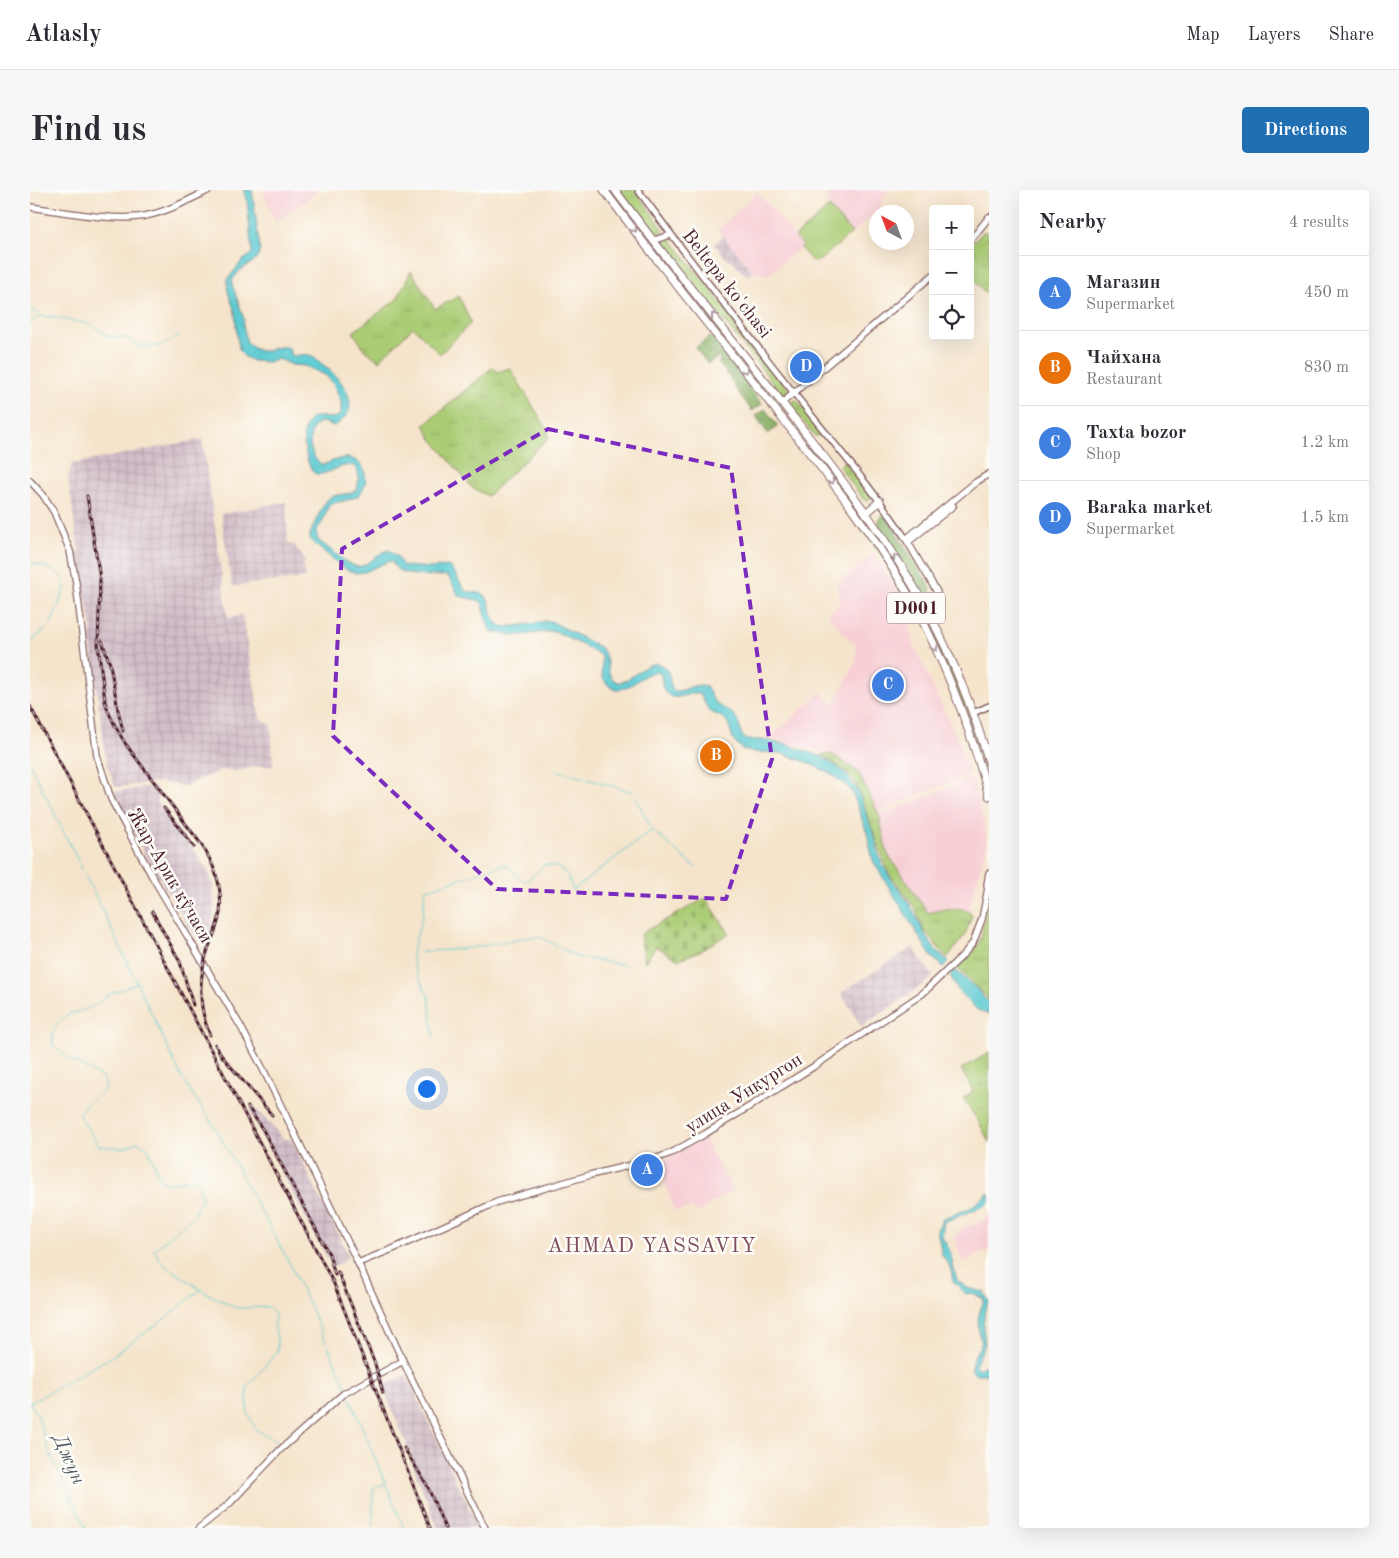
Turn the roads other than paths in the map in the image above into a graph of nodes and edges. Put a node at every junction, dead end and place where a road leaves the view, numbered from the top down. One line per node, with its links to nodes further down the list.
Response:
1 (209, 190): 7 (main road)
2 (604, 190): 6 (highway, D001)
3 (615, 190): 5 (highway, D001)
4 (638, 190): 9 (street, Beltepa ko'chasi)
5 (622, 200): 6 (highway); 11 (highway, D001)
6 (615, 205): 14 (highway, D001, one-way to 14)
7 (30, 206)
8 (989, 217): 10 (main road)
9 (671, 235): 11 (street); 15 (street, Beltepa ko'chasi)
10 (974, 235)
11 (654, 240): 13 (highway, D001, one-way to 11)
12 (929, 278): 15 (main road)
13 (734, 341): 14 (highway); 16 (highway, D001)
14 (726, 347): 18 (highway, D001, one-way to 18)
15 (794, 394): 16 (main road); 21 (street, Beltepa ko'chasi)
16 (782, 403): 17 (highway, D001)
17 (809, 437): 18 (highway); 22 (highway, D001)
18 (801, 442): 30 (highway, D001, one-way to 30)
19 (989, 476): 23 (main road)
20 (30, 481): 34 (main road, Жар-Арик кўчаси)
21 (880, 501): 22 (highway); 23 (street, Beltepa ko'chasi)
22 (866, 514): 24 (highway, D001, one-way to 22)
23 (907, 540): 25 (main road, Beltepa ko'chasi)
24 (921, 600): 25 (main road); 26 (highway, D001)
25 (929, 603): 26 (main road)
26 (931, 619): 28 (highway, D001)
27 (989, 706): 28 (street)
28 (973, 713): 29 (highway, D001)
29 (989, 762)
30 (989, 796)
31 (989, 873): 33 (main road)
32 (989, 883): 33 (main road)
33 (956, 961): 34 (main road, улица Ункургон)
34 (358, 1263): 35 (main road, Жар-Арик кўчаси)
35 (403, 1362): 36 (main road); 37 (main road, Жар-Арик кўчаси)
36 (199, 1528)
37 (485, 1528)

